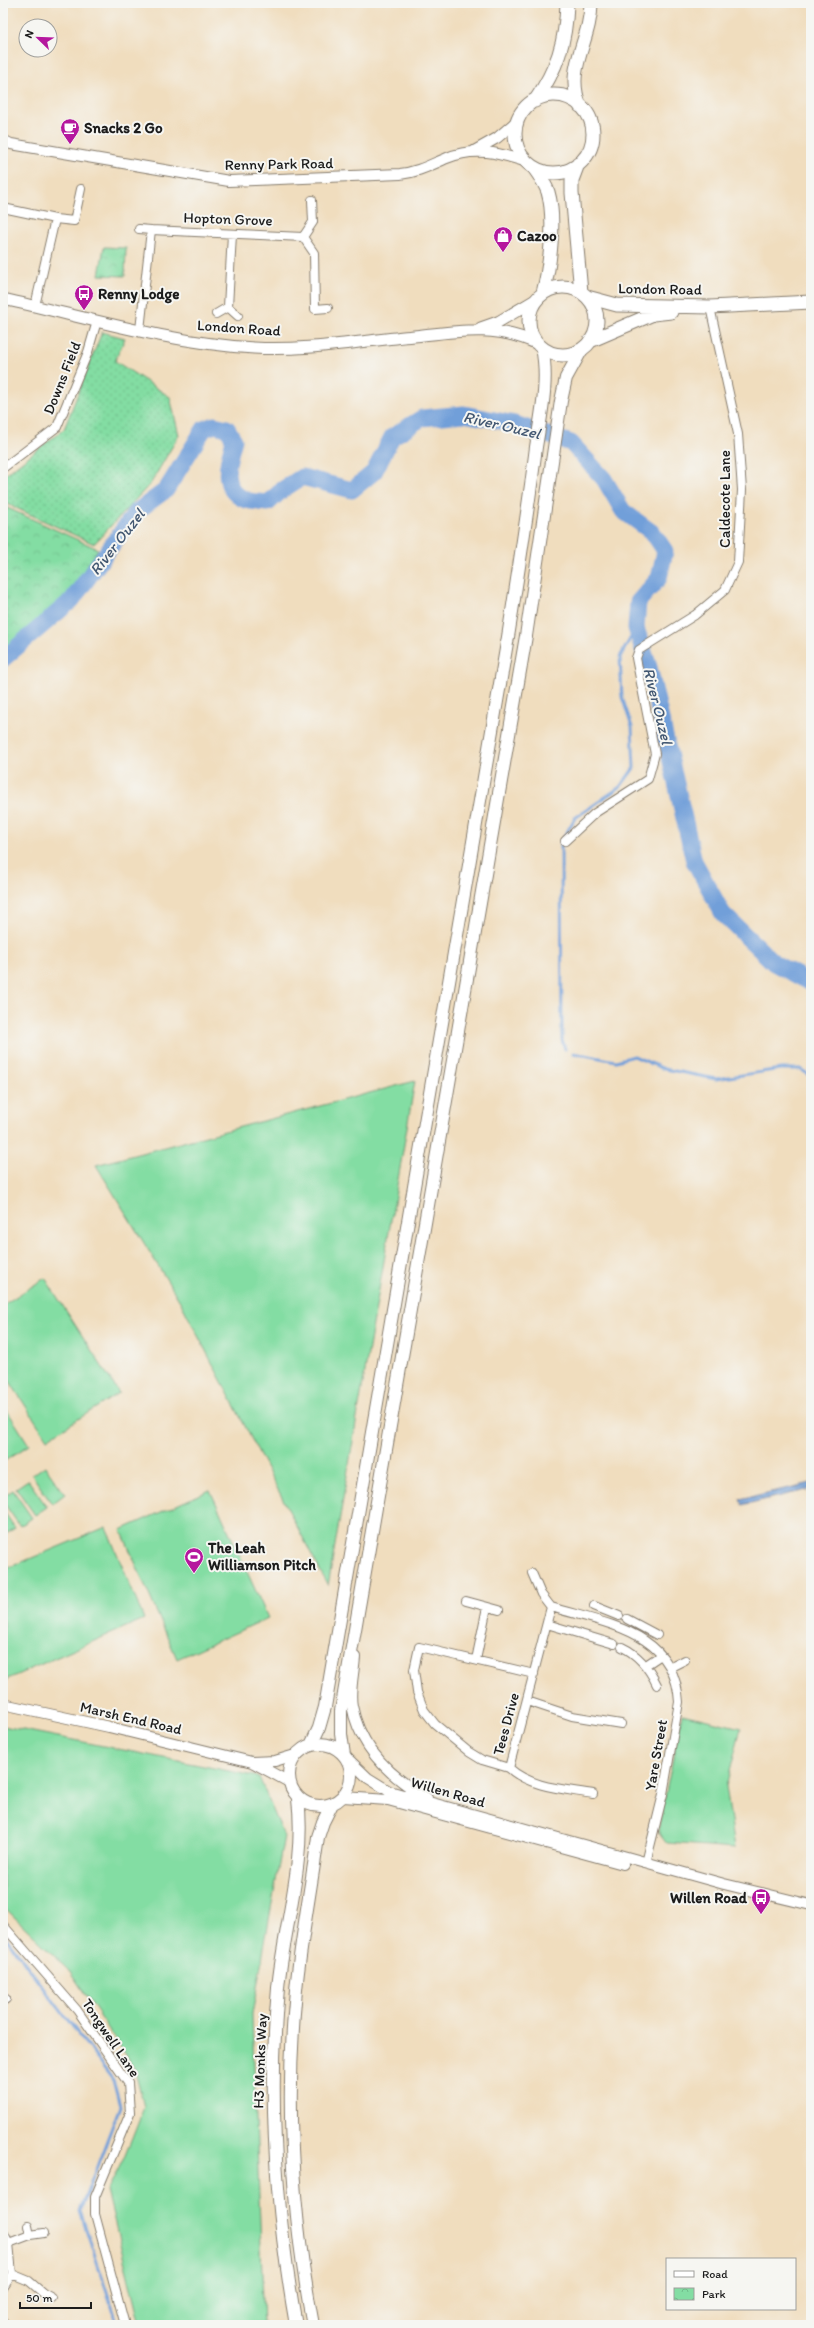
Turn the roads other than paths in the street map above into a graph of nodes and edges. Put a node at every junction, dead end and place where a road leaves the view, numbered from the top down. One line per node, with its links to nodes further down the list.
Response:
1 (567, 3): 3 (highway)
2 (591, 3): 4 (highway)
3 (535, 101): 4 (highway); 5 (highway)
4 (580, 106): 8 (highway)
5 (518, 120): 7 (street, Renny Park Road); 9 (highway)
6 (6, 143): 7 (street, Renny Park Road)
7 (474, 151): 9 (street, Renny Park Road)
8 (578, 164): 9 (highway); 18 (highway)
9 (530, 165): 19 (highway)
10 (81, 190): 13 (street)
11 (312, 200): 17 (street)
12 (3, 208): 13 (street)
13 (55, 219): 22 (street)
14 (139, 229): 15 (street, Hopton Grove)
15 (151, 230): 16 (street, Hopton Grove); 29 (street)
16 (232, 234): 17 (street, Hopton Grove); 24 (street)
17 (303, 237): 25 (street)
18 (584, 294): 19 (highway); 23 (highway, London Road); 31 (highway)
19 (540, 296): 30 (main road, London Road); 32 (highway)
20 (3, 299): 22 (main road, London Road)
21 (811, 302): 23 (highway, London Road)
22 (35, 306): 28 (main road, London Road)
23 (710, 306): 31 (highway, London Road); 34 (street, Caldecote Lane)
24 (228, 307): 26 (street); 27 (street)
25 (328, 308)
26 (216, 314)
27 (238, 316)
28 (97, 321): 29 (main road, London Road); 33 (street, Downs Field)
29 (140, 330): 30 (main road, London Road)
30 (476, 330): 32 (main road, London Road)
31 (586, 345): 32 (highway); 45 (main road)
32 (540, 346): 58 (main road)
33 (3, 468)
34 (565, 841)
35 (532, 1573): 38 (street)
36 (466, 1601): 39 (street)
37 (594, 1606): 41 (street)
38 (551, 1607): 42 (street, Yare Street); 43 (street, Tees Drive)
39 (487, 1608): 40 (street); 49 (street)
40 (499, 1610)
41 (607, 1611): 42 (street); 44 (street)
42 (604, 1623): 46 (street, Yare Street)
43 (547, 1624): 51 (street); 53 (street, Tees Drive)
44 (642, 1626): 46 (street); 47 (street)
45 (356, 1627): 60 (main road); 68 (street)
46 (638, 1634): 48 (street, Yare Street)
47 (657, 1634)
48 (661, 1654): 51 (street); 52 (street, Yare Street)
49 (476, 1660): 53 (street); 62 (street)
50 (685, 1660): 52 (street)
51 (646, 1665): 54 (street)
52 (671, 1667): 69 (street, Yare Street)
53 (534, 1674): 55 (street, Tees Drive)
54 (657, 1684)
55 (527, 1701): 57 (street); 62 (street, Tees Drive)
56 (3, 1704): 61 (street, Marsh End Road)
57 (621, 1724)
58 (311, 1745): 59 (main road); 60 (main road)
59 (295, 1755): 61 (street, Marsh End Road); 63 (main road)
60 (344, 1755): 65 (main road); 68 (street, Willen Road)
61 (252, 1762): 63 (street, Marsh End Road)
62 (509, 1768): 64 (street, Tees Drive)
63 (289, 1782): 66 (main road)
64 (593, 1794)
65 (343, 1797): 67 (main road); 71 (street, Willen Road)
66 (298, 1799): 67 (main road); 84 (main road, H3 Monks Way)
67 (332, 1804): 85 (main road, H3 Monks Way)
68 (439, 1805): 69 (street, Willen Road)
69 (646, 1863): 70 (street, Willen Road)
70 (811, 1906)
71 (811, 1912)
72 (3, 1925): 83 (street, Tongwell Lane)
73 (28, 2226): 76 (street)
74 (3, 2232): 77 (street)
75 (44, 2233): 76 (street)
76 (30, 2235): 77 (street)
77 (9, 2243): 78 (street)
78 (12, 2274): 79 (street); 80 (street)
79 (3, 2288)
80 (52, 2298)
81 (3, 2321): 82 (street)
82 (6, 2325)
83 (125, 2325)
84 (296, 2325)
85 (313, 2325)

